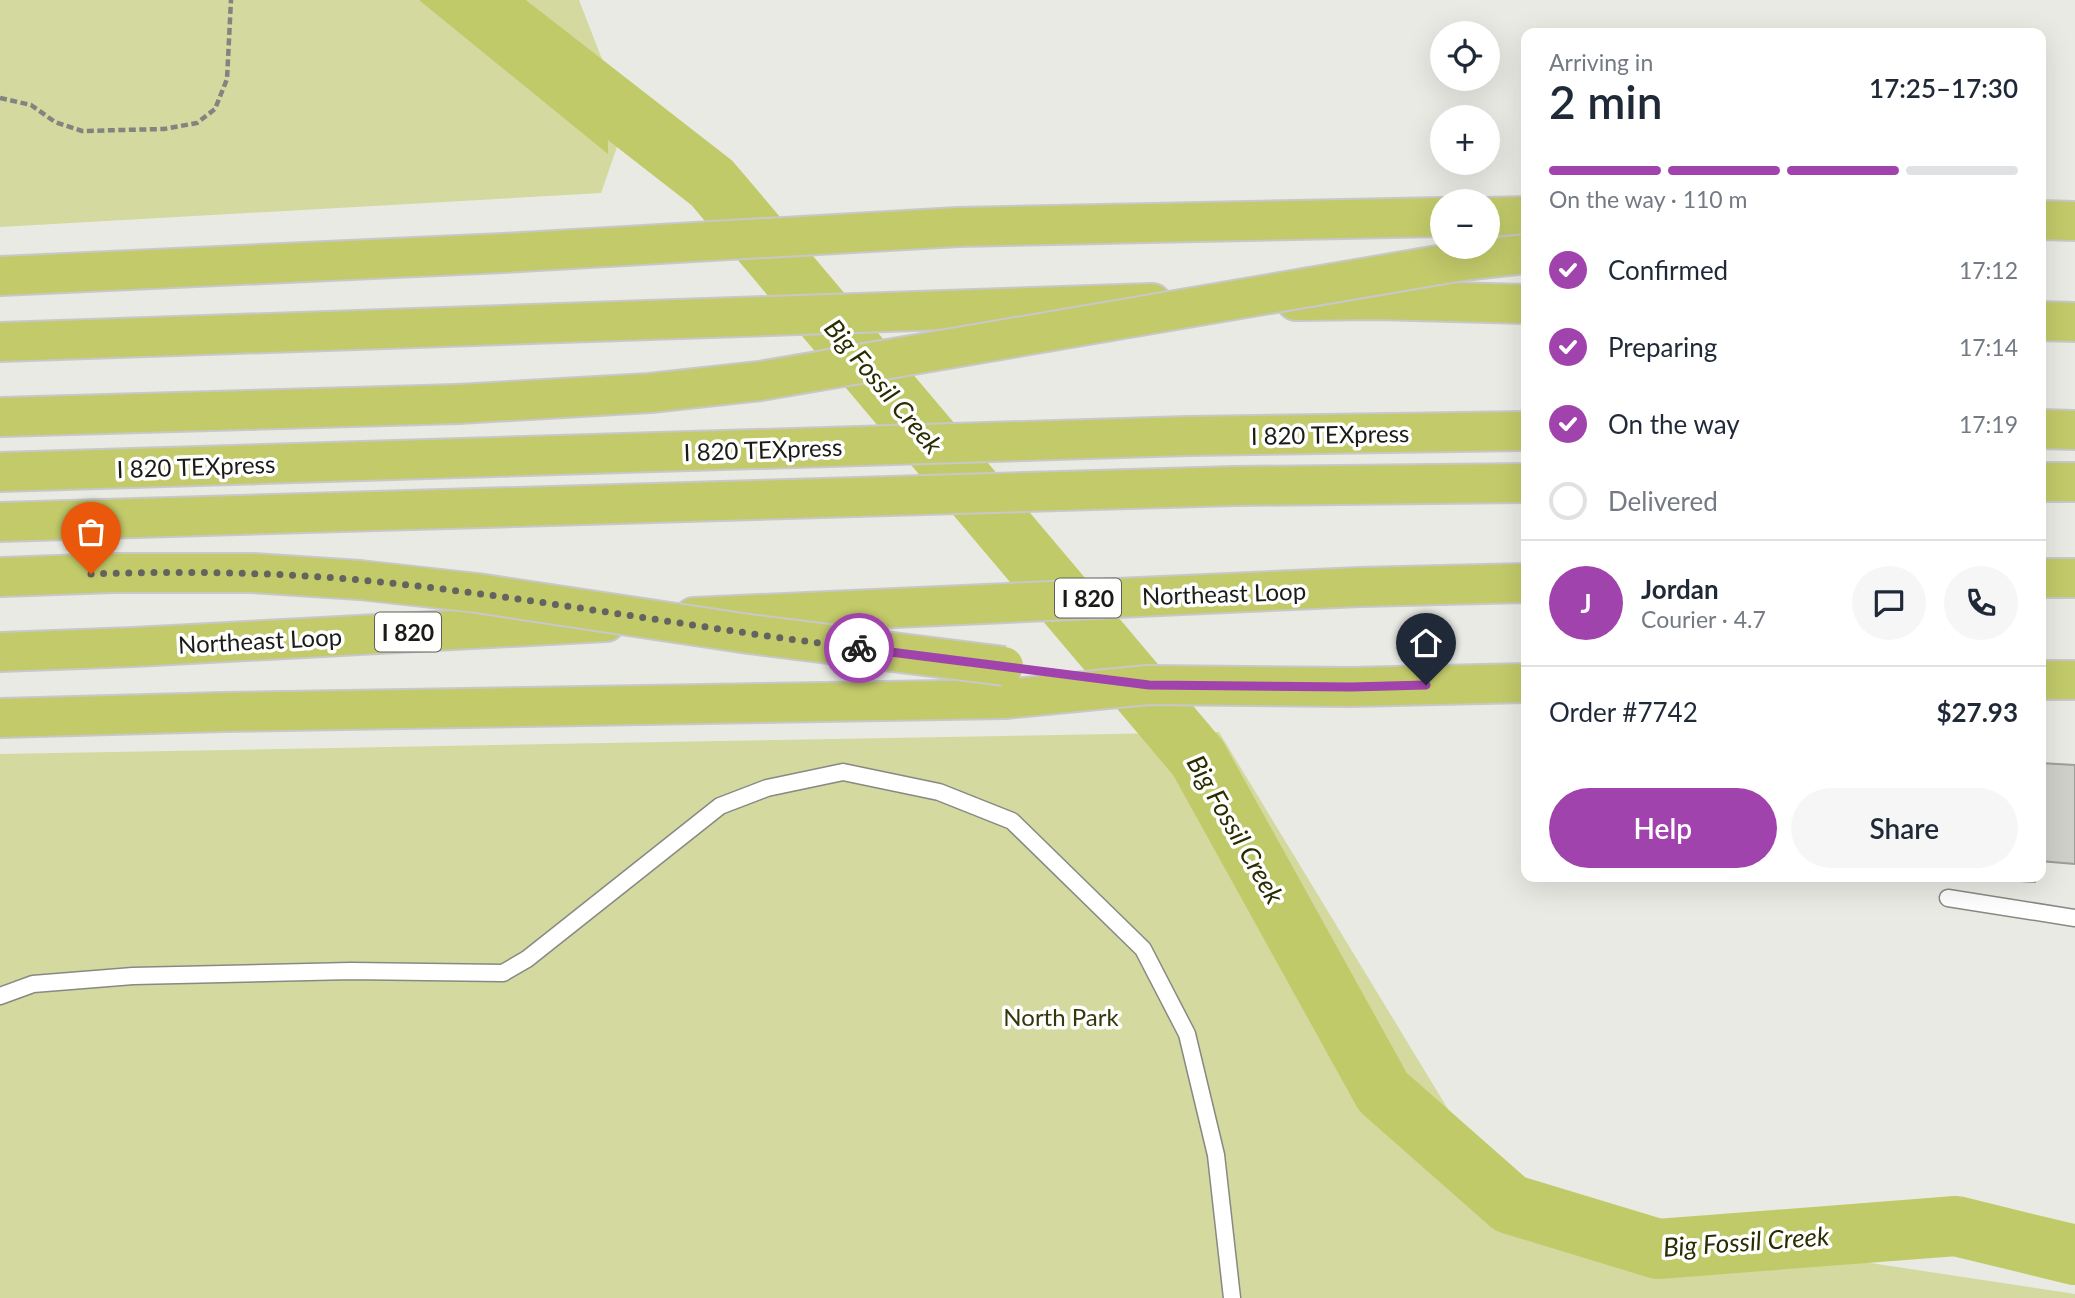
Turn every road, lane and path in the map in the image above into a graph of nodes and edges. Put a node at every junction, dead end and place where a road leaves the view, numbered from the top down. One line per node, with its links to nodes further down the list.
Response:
1 (231, 0): 2 (path)
2 (0, 98)
3 (1521, 216): 5 (highway)
4 (1430, 217): 9 (highway)
5 (1500, 217)
6 (2046, 220): 7 (highway)
7 (2075, 220)
8 (1521, 255): 14 (highway, bridge)
9 (0, 276)
10 (1521, 304): 13 (highway)
11 (2046, 321): 12 (highway)
12 (2075, 322)
13 (0, 342)
14 (0, 416)
15 (2046, 429): 16 (highway)
16 (2075, 430)
17 (1521, 431): 18 (highway, I 820 TEXpress)
18 (0, 472)
19 (1521, 482): 22 (highway, I 820 TEXpress)
20 (2046, 482): 21 (highway)
21 (2075, 482)
22 (0, 522)
23 (0, 577): 31 (highway, bridge)
24 (2046, 578): 25 (highway)
25 (2075, 578)
26 (1521, 583): 27 (highway, Northeast Loop / I 820)
27 (0, 652)
28 (2046, 680): 29 (highway)
29 (2075, 680)
30 (1521, 683): 31 (highway)
31 (1149, 685): 32 (highway)
32 (0, 718)
33 (1948, 898): 34 (lane)
34 (2075, 918)
35 (0, 996): 36 (lane)
36 (1232, 1298)

